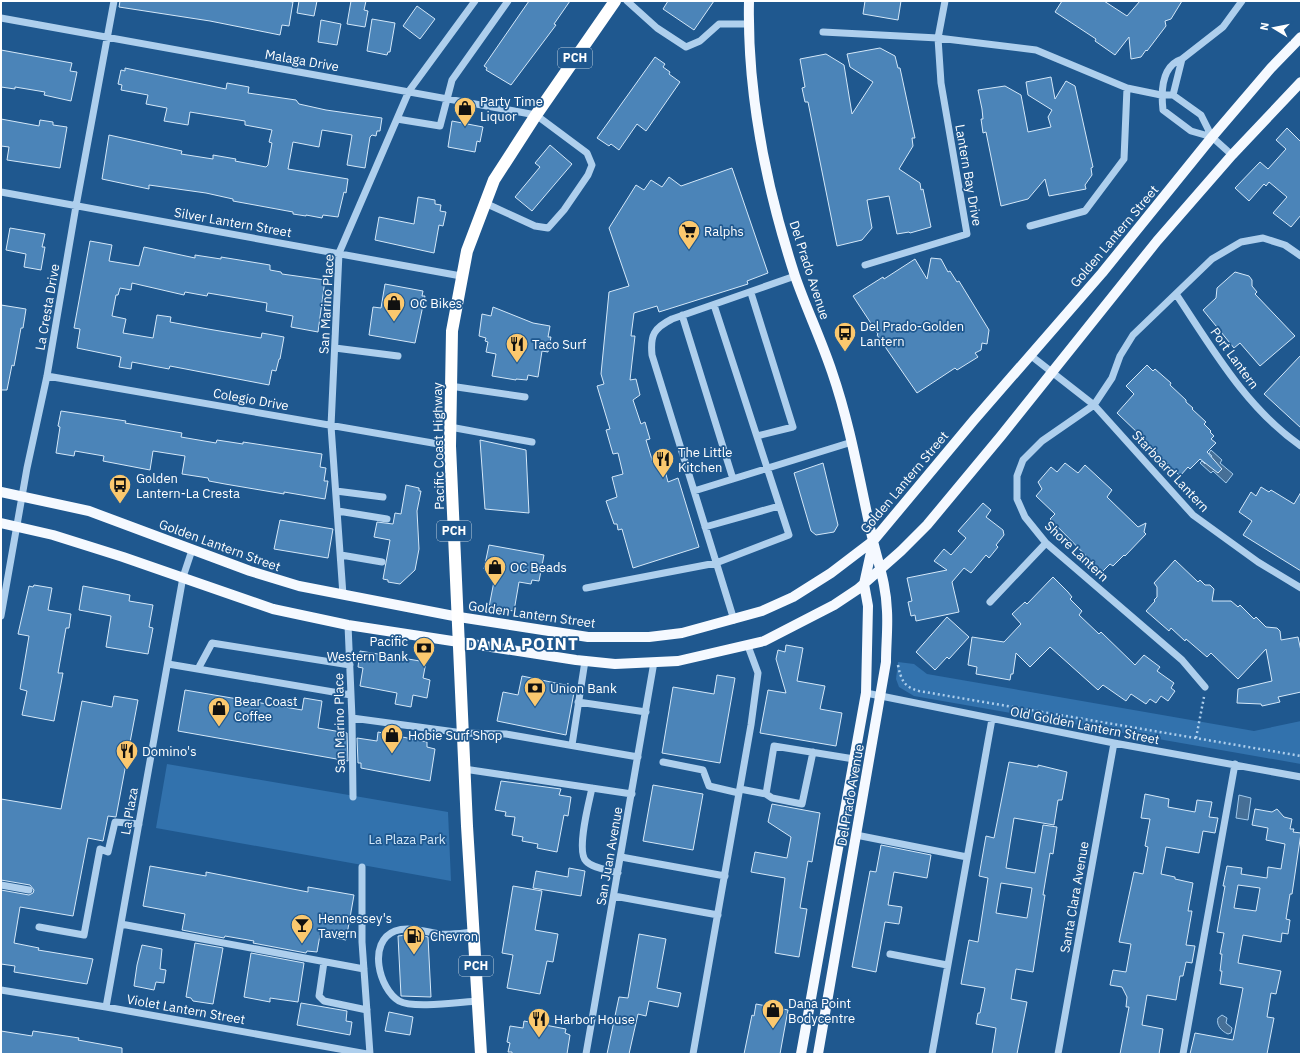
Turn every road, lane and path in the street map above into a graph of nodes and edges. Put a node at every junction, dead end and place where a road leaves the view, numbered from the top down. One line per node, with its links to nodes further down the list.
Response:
1 (114, 1): 13 (street, La Cresta Drive)
2 (475, 1): 18 (street, San Marino Place)
3 (508, 1): 21 (street)
4 (615, 1): 22 (highway, Pacific Coast Highway / PCH)
5 (627, 1): 10 (street)
6 (749, 1): 10 (main road, Del Prado Avenue)
7 (945, 1): 14 (street, Lantern Bay Drive)
8 (1242, 1): 15 (street)
9 (1, 18): 13 (street, Malaga Drive)
10 (749, 24): 34 (main road, Del Prado Avenue)
11 (823, 32): 14 (street)
12 (1301, 37): 24 (main road, Golden Lantern Street)
13 (108, 38): 18 (street, Malaga Drive); 28 (street, La Cresta Drive)
14 (938, 38): 17 (street); 32 (street, Lantern Bay Drive)
15 (1182, 59): 19 (street); 20 (street)
16 (1301, 82): 25 (main road)
17 (1127, 88): 20 (street); 29 (street)
18 (409, 91): 21 (street, Malaga Drive); 23 (street, San Marino Place)
19 (1173, 95): 20 (street); 24 (street)
20 (1162, 96): 24 (street)
21 (446, 98): 22 (street, Malaga Drive); 23 (street)
22 (536, 115): 27 (highway, Pacific Coast Highway / PCH); 27 (street, Malaga Drive)
23 (397, 119): 30 (street, San Marino Place)
24 (1212, 137): 25 (street); 40 (main road, Golden Lantern Street)
25 (1232, 155): 42 (main road)
26 (1, 192): 28 (street, Silver Lantern Street)
27 (485, 203): 33 (highway, Pacific Coast Highway / PCH)
28 (76, 206): 30 (street, Silver Lantern Street); 43 (street, La Cresta Drive)
29 (1030, 226)
30 (339, 253): 33 (street, Silver Lantern Street); 39 (street, San Marino Place)
31 (1301, 256): 36 (street)
32 (865, 265)
33 (461, 276): 44 (highway, Pacific Coast Highway / PCH)
34 (796, 276): 35 (street); 51 (main road, Del Prado Avenue)
35 (751, 293): 37 (street); 49 (street)
36 (1176, 294): 46 (street); 53 (street, Port Lantern)
37 (714, 305): 38 (street); 49 (street)
38 (682, 315): 55 (street); 57 (street)
39 (335, 348): 41 (street); 47 (street, San Marino Place)
40 (1030, 354): 42 (street, Starboard Lantern); 67 (main road, Golden Lantern Street)
41 (398, 356)
42 (1053, 372): 46 (street, Starboard Lantern); 73 (main road)
43 (47, 376): 47 (street, Colegio Drive); 59 (street, La Cresta Drive)
44 (450, 386): 45 (street); 48 (highway, Pacific Coast Highway / PCH)
45 (525, 397)
46 (1094, 405): 68 (street, Shore Lantern); 77 (street, Starboard Lantern)
47 (331, 426): 52 (street, Colegio Drive); 56 (street, San Marino Place)
48 (450, 427): 50 (street); 52 (highway, Pacific Coast Highway / PCH)
49 (757, 436): 54 (street)
50 (532, 442)
51 (852, 442): 54 (street); 67 (main road, Del Prado Avenue)
52 (450, 446): 81 (highway, Pacific Coast Highway / PCH)
53 (1301, 446)
54 (767, 468): 55 (street); 61 (street)
55 (733, 479): 57 (street)
56 (336, 490): 60 (street); 62 (street, San Marino Place)
57 (694, 491): 66 (street)
58 (1, 492): 59 (main road, Golden Lantern Street)
59 (22, 496): 65 (street, La Cresta Drive); 69 (main road, Golden Lantern Street)
60 (383, 497)
61 (779, 506): 66 (street); 72 (street)
62 (338, 511): 63 (street); 70 (street, San Marino Place)
63 (387, 519)
64 (1, 523): 65 (main road)
65 (17, 526): 74 (main road); 80 (street, La Cresta Drive)
66 (705, 527): 72 (street)
67 (873, 541): 73 (main road, Del Prado Avenue); 75 (main road, Del Prado Avenue); 82 (main road, Golden Lantern Street)
68 (1046, 543): 79 (street); 92 (street, Shore Lantern)
69 (192, 550): 74 (street, La Plaza); 78 (main road, Golden Lantern Street)
70 (341, 555): 71 (street); 78 (street, San Marino Place)
71 (382, 562)
72 (716, 563): 76 (street); 82 (street)
73 (882, 568): 75 (main road); 95 (main road, Del Prado Avenue)
74 (183, 577): 83 (main road); 89 (street, La Plaza)
75 (864, 584): 85 (main road); 93 (main road, Del Prado Avenue)
76 (586, 588)
77 (1301, 588)
78 (343, 595): 81 (main road, Golden Lantern Street)
79 (990, 602)
80 (1, 616)
81 (459, 617): 82 (main road, Golden Lantern Street); 84 (highway, Pacific Coast Highway / PCH)
82 (734, 620)
83 (348, 625): 84 (main road); 90 (street, San Marino Place)
84 (460, 643): 86 (main road); 100 (highway, Pacific Coast Highway / PCH)
85 (748, 646): 87 (main road); 113 (street)
86 (585, 661): 87 (main road); 96 (street)
87 (654, 662): 97 (street, San Juan Avenue)
88 (897, 662): 101 (path)
89 (168, 664): 91 (street); 117 (street, La Plaza)
90 (350, 665): 91 (street); 94 (street, San Marino Place)
91 (198, 669): 94 (street)
92 (1205, 687): 101 (path)
93 (866, 693): 95 (street, Old Golden Lantern Street); 107 (main road, Del Prado Avenue)
94 (351, 695): 98 (street, San Marino Place)
95 (880, 696): 99 (street, Old Golden Lantern Street); 118 (main road, Del Prado Avenue)
96 (578, 702): 97 (street); 103 (street)
97 (646, 712): 106 (street, San Juan Avenue)
98 (352, 718): 100 (street); 116 (street, San Marino Place)
99 (992, 719): 102 (street, Old Golden Lantern Street); 120 (street)
100 (463, 733): 103 (street); 110 (highway, Pacific Coast Highway / PCH)
101 (1196, 738): 105 (path)
102 (1114, 743): 109 (street, Old Golden Lantern Street); 149 (street, Santa Clara Avenue)
103 (572, 745): 106 (street)
104 (813, 752): 107 (street); 115 (street); 115 (street)
105 (1301, 756)
106 (638, 757): 114 (street, San Juan Avenue)
107 (854, 758): 146 (main road, Del Prado Avenue)
108 (663, 762): 113 (street)
109 (1235, 764): 111 (street, Old Golden Lantern Street); 150 (street)
110 (464, 769): 112 (street); 130 (highway, Pacific Coast Highway / PCH)
111 (1301, 777)
112 (592, 788): 114 (street); 122 (street)
113 (740, 791): 115 (street); 123 (street)
114 (632, 794): 119 (street, San Juan Avenue)
115 (766, 794)
116 (353, 797)
117 (139, 824): 128 (street, La Plaza); 129 (street)
118 (856, 835): 120 (street); 147 (main road, Del Prado Avenue)
119 (621, 857): 122 (street, San Juan Avenue); 123 (street)
120 (967, 857): 135 (street)
121 (362, 866): 133 (street)
122 (618, 873): 126 (street, San Juan Avenue)
123 (724, 876): 127 (street)
124 (1, 885): 125 (street)
125 (29, 890)
126 (614, 896): 127 (street); 144 (street, San Juan Avenue)
127 (718, 915): 145 (street)
128 (121, 924): 134 (street); 139 (street, La Plaza)
129 (39, 927)
130 (474, 932): 131 (street); 138 (highway, Pacific Coast Highway / PCH)
131 (378, 953): 133 (street); 138 (street)
132 (890, 954): 135 (street)
133 (363, 955): 136 (street)
134 (324, 962): 136 (street); 140 (street)
135 (948, 965): 148 (street)
136 (364, 969): 140 (street)
137 (1, 990): 139 (street, Violet Lantern Street)
138 (478, 1000): 143 (highway, Pacific Coast Highway / PCH)
139 (106, 1007): 141 (street, Violet Lantern Street)
140 (367, 1010): 142 (street)
141 (367, 1054)
142 (370, 1054)
143 (480, 1054)
144 (586, 1054)
145 (693, 1054)
146 (801, 1054)
147 (818, 1054)
148 (932, 1054)
149 (1058, 1054)
150 (1183, 1054)

